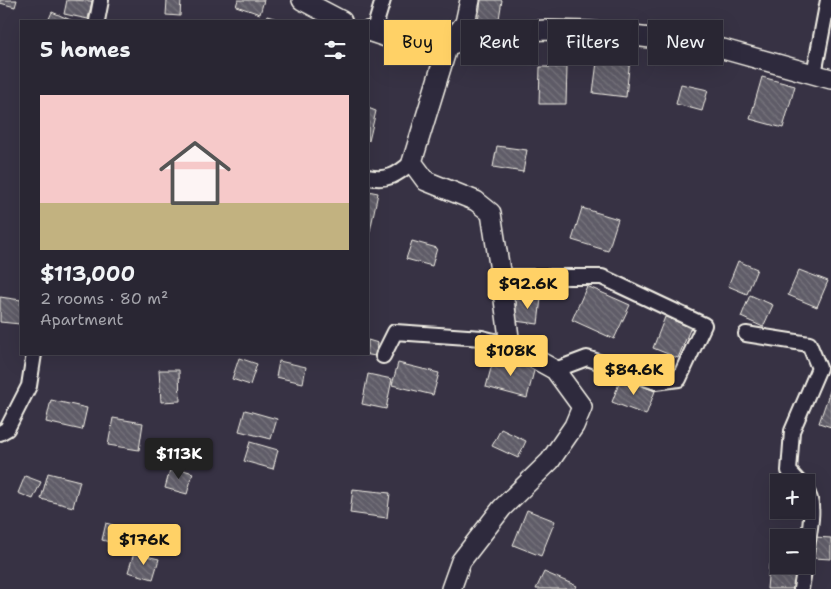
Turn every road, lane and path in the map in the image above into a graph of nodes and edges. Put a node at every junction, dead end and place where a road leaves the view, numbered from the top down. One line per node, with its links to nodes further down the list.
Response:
1 (101, 0): 6 (street)
2 (302, 0): 7 (street)
3 (382, 0): 8 (street)
4 (470, 0): 10 (street)
5 (828, 0): 13 (street)
6 (97, 20)
7 (340, 20)
8 (370, 32): 9 (street)
9 (384, 37)
10 (451, 41)
11 (451, 44): 13 (street)
12 (442, 65): 14 (street)
13 (822, 76)
14 (412, 162): 15 (street); 16 (street)
15 (369, 177)
16 (501, 277): 18 (street); 21 (street)
17 (746, 334): 23 (street)
18 (510, 345): 20 (street); 21 (street)
19 (34, 355): 22 (street)
20 (383, 356)
21 (555, 370): 25 (street)
22 (0, 433)
23 (792, 474)
24 (804, 574): 26 (street)
25 (451, 589)
26 (801, 589)

